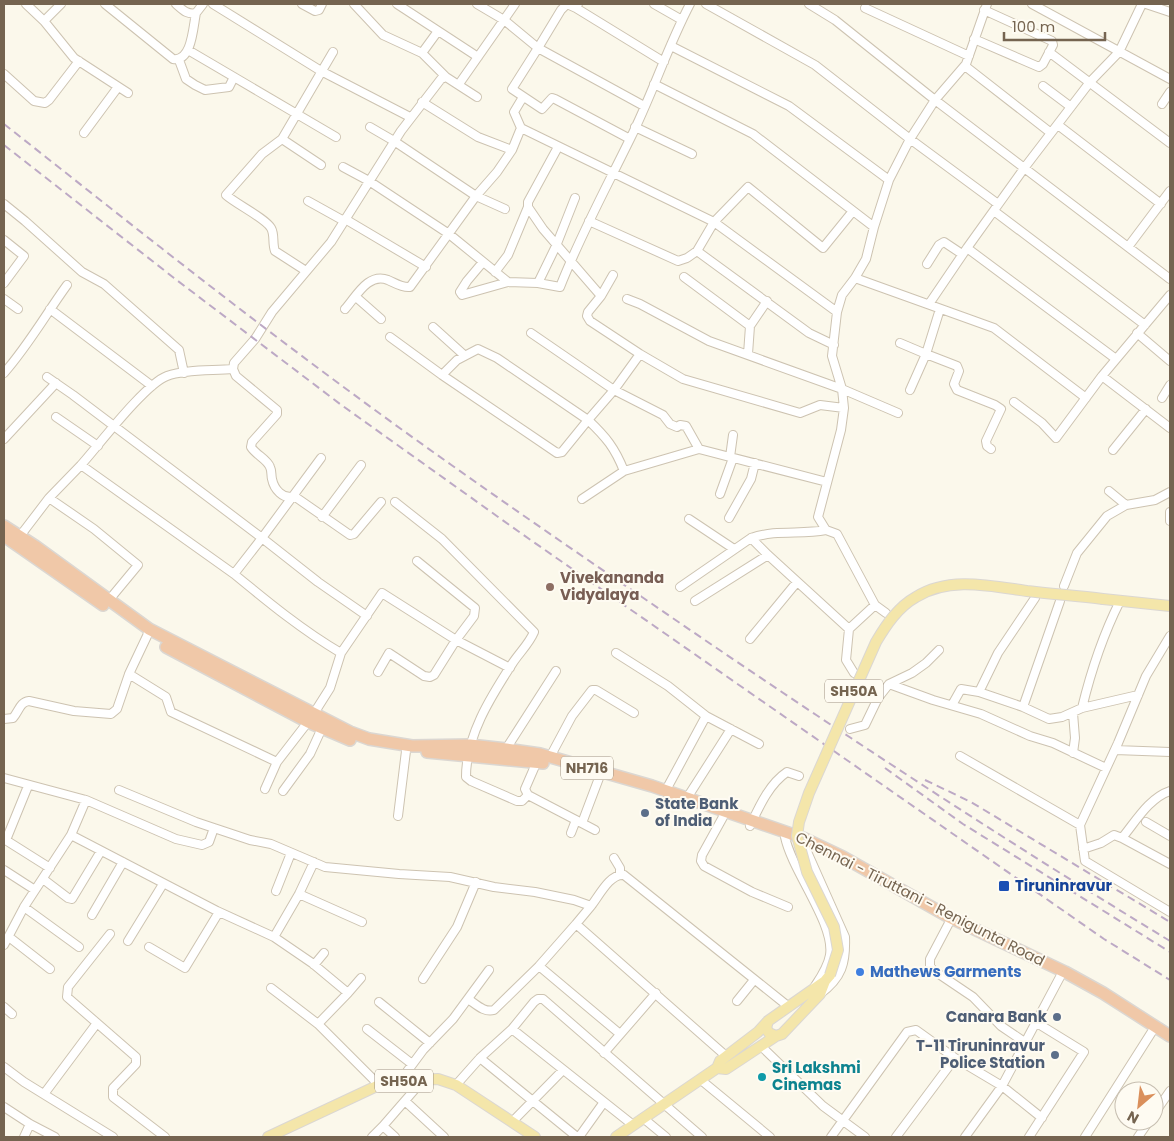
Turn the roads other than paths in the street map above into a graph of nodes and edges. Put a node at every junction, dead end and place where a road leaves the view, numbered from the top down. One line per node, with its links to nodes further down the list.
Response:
1 (26, 4): 28 (street)
2 (61, 4): 28 (street)
3 (105, 4): 40 (street)
4 (176, 4): 25 (street)
5 (203, 4): 25 (street)
6 (213, 4): 44 (street)
7 (302, 4): 8 (street)
8 (322, 4)
9 (354, 4): 37 (street)
10 (397, 4): 29 (street)
11 (478, 4): 26 (street)
12 (515, 4): 26 (street)
13 (654, 4): 27 (street)
14 (690, 4): 27 (street)
15 (706, 4): 74 (street)
16 (809, 4): 58 (street)
17 (1032, 4): 22 (street)
18 (1142, 4): 36 (street)
19 (1146, 4): 24 (street)
20 (576, 6): 32 (street); 42 (street)
21 (986, 7): 30 (street); 35 (street)
22 (1045, 7): 36 (street)
23 (865, 8): 38 (street)
24 (1170, 12)
25 (196, 13): 33 (street)
26 (504, 20): 32 (street); 39 (street)
27 (682, 20): 31 (street)
28 (44, 21): 41 (street)
29 (438, 31): 37 (street); 39 (street)
30 (974, 39): 35 (street); 38 (street)
31 (670, 46): 42 (street); 84 (street)
32 (538, 48): 57 (street); 61 (street)
33 (188, 50): 40 (street); 46 (street)
34 (333, 52): 44 (street)
35 (1049, 52): 49 (street)
36 (1120, 52): 48 (street); 49 (street)
37 (422, 53): 47 (street)
38 (969, 56): 43 (street)
39 (478, 57): 50 (street)
40 (179, 60): 46 (street)
41 (79, 61): 45 (street); 53 (street)
42 (664, 62): 51 (street)
43 (965, 66): 58 (street); 69 (street)
44 (321, 71): 63 (street); 64 (street)
45 (4, 74)
46 (234, 77): 63 (street)
47 (446, 77): 50 (street); 59 (street)
48 (1170, 79)
49 (1090, 82): 62 (street); 76 (street)
50 (459, 84): 56 (street)
51 (654, 84): 61 (street); 95 (street)
52 (1043, 86): 62 (street)
53 (118, 88): 55 (street); 70 (street)
54 (1170, 92): 60 (street)
55 (128, 93)
56 (477, 97)
57 (523, 97): 68 (street); 72 (street)
58 (936, 100): 74 (street); 82 (street)
59 (422, 102): 64 (street); 78 (street)
60 (1162, 104)
61 (644, 106): 67 (street)
62 (1071, 107): 65 (street)
63 (296, 114): 71 (street); 73 (street)
64 (410, 117): 75 (street)
65 (1058, 125): 69 (street); 91 (street)
66 (370, 127): 75 (street)
67 (635, 127): 72 (street); 79 (street)
68 (521, 128): 77 (street); 78 (street)
69 (1051, 133): 82 (street)
70 (84, 134)
71 (336, 137)
72 (630, 138): 83 (street)
73 (282, 139): 80 (street); 110 (street)
74 (910, 139): 84 (street); 93 (street)
75 (394, 141): 85 (street); 87 (street)
76 (1170, 143)
77 (558, 147): 83 (street); 92 (street)
78 (512, 150): 87 (street)
79 (692, 154)
80 (320, 165)
81 (343, 167): 85 (street)
82 (1025, 167): 93 (street); 103 (street)
83 (612, 173): 97 (street); 98 (street)
84 (888, 180): 99 (street)
85 (370, 181): 96 (street); 100 (street)
86 (1170, 192): 91 (street)
87 (476, 196): 94 (street); 100 (street)
88 (575, 198): 102 (street)
89 (308, 201): 96 (street)
90 (4, 204): 149 (street)
91 (1160, 204): 103 (street)
92 (528, 207): 102 (street); 111 (street)
93 (996, 208): 105 (street); 133 (street)
94 (505, 210)
95 (853, 211): 98 (street); 99 (street)
96 (345, 220): 109 (street); 110 (street)
97 (589, 221): 104 (street); 106 (street)
98 (714, 222): 104 (street); 131 (street)
99 (874, 227): 114 (street)
100 (449, 234): 107 (street); 109 (street)
101 (4, 240): 117 (street)
102 (556, 246): 106 (street); 118 (street)
103 (1128, 247): 115 (street)
104 (697, 251): 125 (street)
105 (964, 251): 108 (street); 126 (street); 145 (street)
106 (570, 260): 118 (street); 121 (street)
107 (482, 262): 111 (street); 116 (street)
108 (927, 264)
109 (426, 266): 122 (street)
110 (306, 272): 147 (street)
111 (495, 272): 116 (street)
112 (613, 275): 121 (street)
113 (684, 277): 134 (street)
114 (855, 278): 126 (street); 131 (street)
115 (1170, 279)
116 (508, 282): 118 (street)
117 (4, 283)
118 (538, 283)
119 (67, 286): 128 (street)
120 (1170, 294): 133 (street)
121 (601, 296): 141 (street)
122 (356, 298): 129 (street); 132 (street)
123 (4, 299): 127 (street)
124 (626, 299): 142 (street)
125 (767, 301): 134 (street); 140 (street)
126 (929, 304): 130 (street)
127 (18, 309)
128 (50, 309): 148 (street); 155 (street)
129 (345, 309)
130 (940, 309): 143 (street); 159 (street)
131 (837, 312): 140 (street)
132 (381, 319)
133 (1145, 325): 137 (street)
134 (750, 326): 142 (street)
135 (432, 327): 144 (street)
136 (531, 333): 157 (street)
137 (1137, 333): 145 (street); 146 (street)
138 (390, 337): 150 (street)
139 (900, 343): 143 (street)
140 (834, 345): 156 (street)
141 (640, 354): 157 (street); 162 (street)
142 (748, 354): 156 (street)
143 (926, 354): 158 (street); 173 (street)
144 (464, 355): 150 (street); 166 (street)
145 (1116, 359): 151 (street)
146 (1170, 361)
147 (233, 369): 149 (street); 185 (street)
148 (4, 373)
149 (184, 373): 155 (street)
150 (442, 375): 166 (street)
151 (1102, 376): 159 (street); 163 (street)
152 (47, 377): 153 (street)
153 (56, 383): 167 (street); 170 (street)
154 (1170, 385): 160 (street)
155 (152, 386): 167 (street)
156 (842, 389): 162 (street); 164 (street)
157 (614, 390): 166 (street); 172 (street)
158 (910, 390)
159 (1086, 398): 161 (street)
160 (1162, 398)
161 (1014, 402)
162 (844, 408): 181 (street)
163 (1146, 409): 168 (street); 174 (street)
164 (898, 413)
165 (56, 416): 171 (street)
166 (588, 420): 180 (street)
167 (114, 427): 171 (street); 199 (street)
168 (1170, 428)
169 (733, 436): 175 (street)
170 (4, 439)
171 (98, 446): 178 (street)
172 (699, 449): 175 (street); 180 (street)
173 (992, 449)
174 (1113, 450)
175 (732, 457): 177 (street); 184 (street)
176 (321, 458): 185 (street)
177 (756, 463): 181 (street); 194 (street)
178 (81, 465): 186 (street); 204 (street)
179 (361, 465): 193 (street)
180 (624, 471): 187 (street)
181 (827, 482): 197 (street)
182 (1109, 491): 191 (street)
183 (1169, 492): 190 (street); 191 (street)
184 (720, 494)
185 (294, 496): 193 (street); 199 (street)
186 (50, 498): 198 (street); 209 (street)
187 (582, 499)
188 (381, 502): 193 (street)
189 (395, 502): 225 (street)
190 (1170, 502)
191 (1126, 505): 206 (street)
192 (1170, 512): 196 (street)
193 (322, 517)
194 (729, 518)
195 (688, 519): 201 (street)
196 (1170, 521)
197 (826, 530): 200 (street); 213 (street)
198 (9, 535): 209 (highway, Chennai - Tiruttani - Renigunta Road / NH716); 218 (highway, Chennai - Tiruttani - Renigunta Road / NH716)
199 (262, 538): 204 (street); 216 (street)
200 (751, 538): 201 (street); 202 (street)
201 (734, 549): 207 (street)
202 (768, 555): 205 (street); 210 (street)
203 (417, 561): 221 (street)
204 (234, 574): 223 (street)
205 (797, 582): 217 (street); 220 (street)
206 (1064, 586)
207 (680, 587)
208 (1035, 598): 231 (street)
209 (109, 600): 218 (highway, Chennai - Tiruttani - Renigunta Road / NH716)
210 (696, 601)
211 (1060, 601): 234 (street)
212 (1120, 601): 214 (main road, SH50A); 235 (street); 324 (main road, SH50A, bridge)
213 (875, 605): 215 (street); 217 (street)
214 (1170, 606)
215 (886, 613)
216 (367, 616): 221 (street); 223 (street)
217 (849, 629): 228 (street)
218 (148, 633): 229 (street); 239 (highway, Chennai - Tiruttani - Renigunta Road / NH716)
219 (1170, 636): 232 (street)
220 (750, 639)
221 (456, 640): 225 (street); 227 (street)
222 (939, 650): 230 (street)
223 (341, 653): 239 (street)
224 (616, 653): 238 (street)
225 (510, 668): 246 (street)
226 (556, 671): 245 (street)
227 (378, 672)
228 (854, 673)
229 (129, 674): 240 (street); 253 (street)
230 (889, 684): 233 (street); 243 (street)
231 (978, 692): 233 (street); 234 (street)
232 (1138, 695): 235 (street); 247 (street)
233 (952, 705): 250 (street)
234 (1023, 707): 237 (street)
235 (1082, 708): 237 (street)
236 (634, 713): 252 (street)
237 (1073, 713): 250 (street)
238 (706, 716): 242 (street); 261 (street)
239 (311, 718): 241 (highway, Chennai - Tiruttani - Renigunta Road / NH716); 246 (highway, Chennai - Tiruttani - Renigunta Road / NH716); 253 (street)
240 (4, 719)
241 (322, 728): 248 (highway, Chennai - Tiruttani - Renigunta Road / NH716); 262 (street)
242 (731, 729): 244 (street); 265 (street)
243 (850, 729)
244 (759, 744)
245 (506, 749): 246 (highway, Chennai - Tiruttani - Renigunta Road / NH716); 252 (highway, Chennai - Tiruttani - Renigunta Road / NH716)
246 (469, 750): 248 (highway, Chennai - Tiruttani - Renigunta Road / NH716); 252 (highway, Chennai - Tiruttani - Renigunta Road / NH716); 264 (street)
247 (1115, 750): 249 (street); 254 (street)
248 (406, 751): 267 (street)
249 (1170, 752)
250 (1073, 753): 254 (street)
251 (960, 756): 272 (street)
252 (542, 757): 257 (highway, Chennai - Tiruttani - Renigunta Road / NH716); 261 (highway, Chennai - Tiruttani - Renigunta Road / NH716); 264 (street)
253 (277, 762): 260 (street)
254 (1106, 768): 272 (street)
255 (799, 776): 271 (street)
256 (4, 778): 258 (street)
257 (599, 778): 268 (highway, Chennai - Tiruttani - Renigunta Road / NH716); 269 (street)
258 (28, 786): 266 (street); 280 (street)
259 (120, 790): 273 (street)
260 (265, 790)
261 (666, 790): 265 (highway, Chennai - Tiruttani - Renigunta Road / NH716)
262 (283, 791)
263 (1170, 791): 279 (street)
264 (528, 795): 269 (street)
265 (687, 798): 271 (highway, Chennai - Tiruttani - Renigunta Road / NH716)
266 (86, 800): 273 (street); 276 (street)
267 (398, 816)
268 (723, 817): 271 (highway, Chennai - Tiruttani - Renigunta Road / NH716); 300 (street)
269 (579, 822): 274 (street); 275 (street)
270 (1146, 822): 277 (street)
271 (751, 823): 278 (highway, Chennai - Tiruttani - Renigunta Road / NH716); 342 (highway, Chennai - Tiruttani - Renigunta Road / NH716)
272 (1080, 825): 282 (street)
273 (214, 828): 284 (street)
274 (595, 830)
275 (571, 833)
276 (71, 835): 283 (street); 289 (street)
277 (1170, 836)
278 (785, 837): 281 (highway, Chennai - Tiruttani - Renigunta Road / NH716); 324 (street)
279 (1122, 838): 282 (street); 288 (street)
280 (5, 839): 289 (street)
281 (804, 845): 305 (highway, Chennai - Tiruttani - Renigunta Road / NH716); 324 (street)
282 (1083, 849): 302 (street)
283 (101, 851): 286 (street); 292 (street)
284 (291, 853): 287 (street); 296 (street)
285 (614, 858): 291 (street)
286 (123, 862): 294 (street); 303 (street)
287 (314, 862): 293 (street); 297 (street)
288 (1170, 864)
289 (50, 868): 292 (street)
290 (4, 870): 295 (street)
291 (620, 874): 298 (street); 322 (street)
292 (43, 879): 295 (street)
293 (476, 882): 298 (street); 321 (street)
294 (163, 884): 301 (street); 310 (street)
295 (35, 890): 299 (street)
296 (276, 890)
297 (300, 894): 304 (street); 308 (street)
298 (591, 906): 306 (street)
299 (24, 907): 309 (street); 312 (street)
300 (788, 907)
301 (220, 912): 308 (street); 313 (street)
302 (1170, 912)
303 (92, 915)
304 (362, 922)
305 (949, 923): 319 (highway, Chennai - Tiruttani - Renigunta Road / NH716); 345 (street)
306 (576, 924): 316 (street); 326 (street)
307 (110, 934): 335 (street)
308 (274, 936): 315 (street)
309 (9, 937): 311 (street); 317 (street)
310 (128, 941)
311 (4, 945)
312 (79, 947)
313 (149, 947)
314 (324, 953): 315 (street)
315 (314, 964): 325 (street)
316 (539, 966): 327 (street); 340 (street)
317 (50, 969)
318 (489, 970): 327 (street)
319 (1060, 977): 334 (street); 339 (highway, Chennai - Tiruttani - Renigunta Road / NH716)
320 (361, 978): 325 (street)
321 (423, 979)
322 (754, 980): 328 (street); 331 (street)
323 (271, 988): 336 (street)
324 (817, 991): 331 (main road); 341 (main road)
325 (348, 993): 336 (street)
326 (656, 993): 340 (street); 348 (street)
327 (468, 999): 344 (street)
328 (737, 1001)
329 (379, 1002): 344 (street)
330 (4, 1007): 332 (street)
331 (789, 1007): 333 (main road)
332 (12, 1014)
333 (768, 1021): 341 (main road); 348 (main road)
334 (1037, 1023): 345 (street); 368 (street)
335 (97, 1024): 361 (street); 377 (street)
336 (318, 1024): 358 (street)
337 (367, 1029): 351 (street)
338 (512, 1029): 347 (street); 349 (street); 354 (street)
339 (1153, 1030): 343 (highway, Chennai - Tiruttani - Renigunta Road / NH716); 393 (street)
340 (620, 1034): 347 (street)
341 (776, 1036): 346 (main road)
342 (1170, 1036)
343 (1170, 1040)
344 (430, 1043): 351 (street)
345 (1026, 1043): 360 (street)
346 (761, 1046): 353 (main road); 369 (street)
347 (604, 1053): 365 (street)
348 (726, 1056): 353 (main road)
349 (480, 1058): 359 (street); 363 (street)
350 (955, 1058): 360 (street); 369 (street); 390 (street)
351 (412, 1064): 357 (street)
352 (4, 1067): 361 (street)
353 (718, 1068): 356 (main road)
354 (563, 1070): 363 (street); 364 (street)
355 (424, 1080): 357 (main road, SH50A); 359 (main road, SH50A); 362 (street)
356 (701, 1080): 365 (main road); 387 (street)
357 (400, 1081): 358 (main road, SH50A)
358 (379, 1085): 378 (main road, SH50A)
359 (456, 1085): 370 (main road, SH50A)
360 (1002, 1086): 368 (street); 391 (street)
361 (44, 1094): 376 (street)
362 (406, 1101): 373 (street); 381 (street)
363 (533, 1101): 370 (street); 383 (street)
364 (604, 1102): 372 (street); 383 (street)
365 (665, 1105): 367 (main road); 386 (street)
366 (4, 1107): 371 (street)
367 (643, 1118): 372 (main road); 385 (street)
368 (1042, 1118): 392 (street)
369 (843, 1121): 388 (street); 389 (street)
370 (512, 1122): 382 (main road, SH50A)
371 (30, 1124): 374 (street); 375 (street)
372 (633, 1125): 384 (main road)
373 (383, 1126): 379 (street); 380 (street)
374 (24, 1137)
375 (55, 1137)
376 (113, 1137)
377 (166, 1137)
378 (268, 1137)
379 (372, 1137)
380 (395, 1137)
381 (444, 1137)
382 (534, 1137)
383 (578, 1137)
384 (616, 1137)
385 (666, 1137)
386 (702, 1137)
387 (770, 1137)
388 (831, 1137)
389 (865, 1137)
390 (896, 1137)
391 (965, 1137)
392 (1029, 1137)
393 (1085, 1137)

